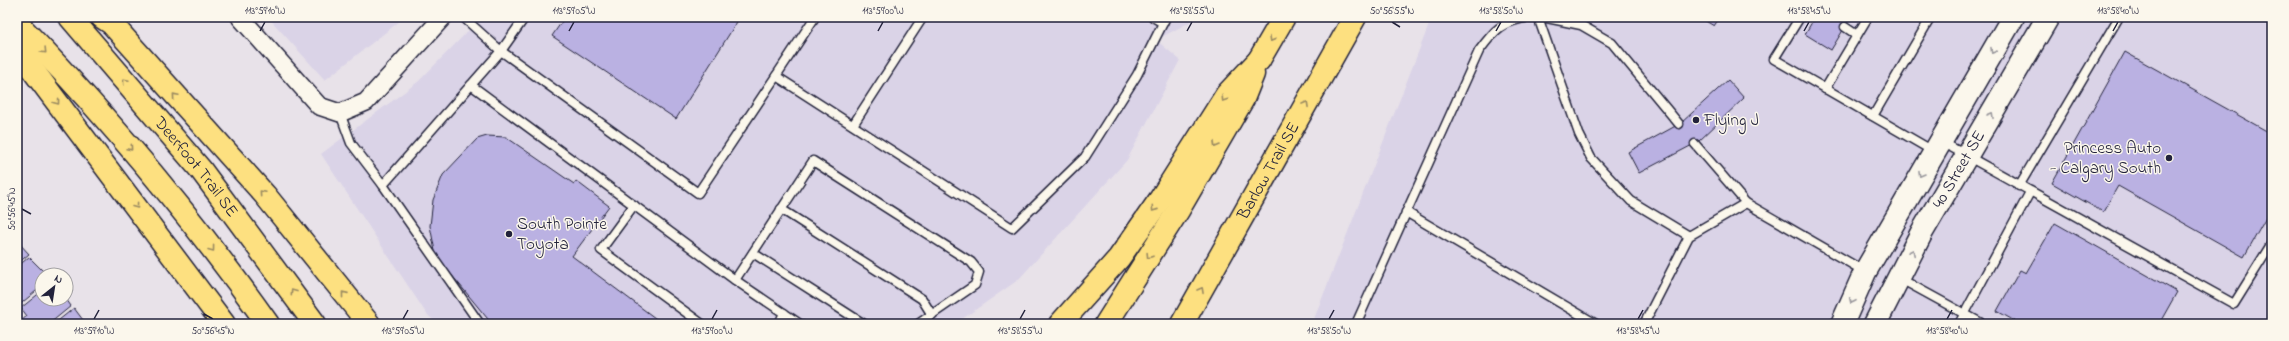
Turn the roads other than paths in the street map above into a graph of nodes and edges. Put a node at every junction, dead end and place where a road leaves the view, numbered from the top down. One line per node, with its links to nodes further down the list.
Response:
1 (70, 17): 56 (main road, Deerfoot Trail SE, one-way to 1)
2 (102, 17): 57 (main road, one-way to 2)
3 (240, 17): 31 (street)
4 (443, 17): 31 (street)
5 (463, 17): 26 (lane)
6 (525, 17): 26 (lane)
7 (815, 17): 28 (lane)
8 (923, 17): 34 (lane)
9 (1153, 17): 21 (lane)
10 (1284, 17): 27 (main road, one-way to 27)
11 (1531, 17): 44 (lane)
12 (1538, 17): 45 (lane)
13 (1542, 17): 33 (lane)
14 (1800, 17): 30 (lane)
15 (1868, 17): 24 (lane)
16 (1931, 17): 32 (lane)
17 (2013, 17): 36 (street, 40 Street SE, one-way to 36)
18 (2048, 17): 37 (street, 40 Street SE, one-way to 18)
19 (2119, 17): 39 (lane)
20 (1356, 19): 66 (main road, Barlow Trail SE, one-way to 20)
21 (1165, 20): 34 (lane)
22 (17, 23): 55 (main road, one-way to 55)
23 (1845, 27): 24 (lane)
24 (1857, 35): 30 (lane)
25 (17, 49): 54 (main road, one-way to 54)
26 (501, 51): 28 (lane); 29 (lane)
27 (1259, 60): 64 (main road, one-way to 64); 65 (main road, one-way to 65)
28 (776, 76): 34 (lane)
29 (471, 85): 38 (lane); 42 (lane)
30 (1825, 89): 32 (lane)
31 (340, 113): 38 (lane)
32 (1873, 116): 36 (lane)
33 (1679, 124)
34 (853, 125)
35 (1695, 144): 41 (lane)
36 (1938, 146): 37 (lane); 48 (street, 40 Street SE, one-way to 48)
37 (1967, 156): 39 (lane); 49 (street, 40 Street SE, one-way to 37)
38 (384, 185): 58 (lane)
39 (2019, 186): 40 (lane)
40 (2030, 192): 46 (lane); 52 (lane)
41 (1746, 203): 45 (lane); 48 (lane)
42 (634, 205): 50 (lane); 59 (lane)
43 (781, 209): 47 (lane); 53 (lane); 53 (lane)
44 (1406, 212): 67 (lane); 68 (lane)
45 (1689, 236): 69 (lane)
46 (2272, 243)
47 (753, 253): 50 (lane); 62 (lane)
48 (1865, 272): 70 (street, 40 Street SE, one-way to 70)
49 (1898, 277): 52 (lane); 71 (street, 40 Street SE)
50 (735, 280): 51 (lane)
51 (784, 313): 60 (lane); 61 (lane)
52 (1965, 314): 72 (lane); 73 (lane)
53 (932, 315): 63 (lane)
54 (224, 324)
55 (268, 324)
56 (315, 324)
57 (369, 324)
58 (480, 324)
59 (702, 324)
60 (779, 324)
61 (800, 324)
62 (864, 324)
63 (918, 324)
64 (1060, 324)
65 (1106, 324)
66 (1182, 324)
67 (1356, 324)
68 (1596, 324)
69 (1644, 324)
70 (1842, 324)
71 (1875, 324)
72 (1959, 324)
73 (1982, 324)

